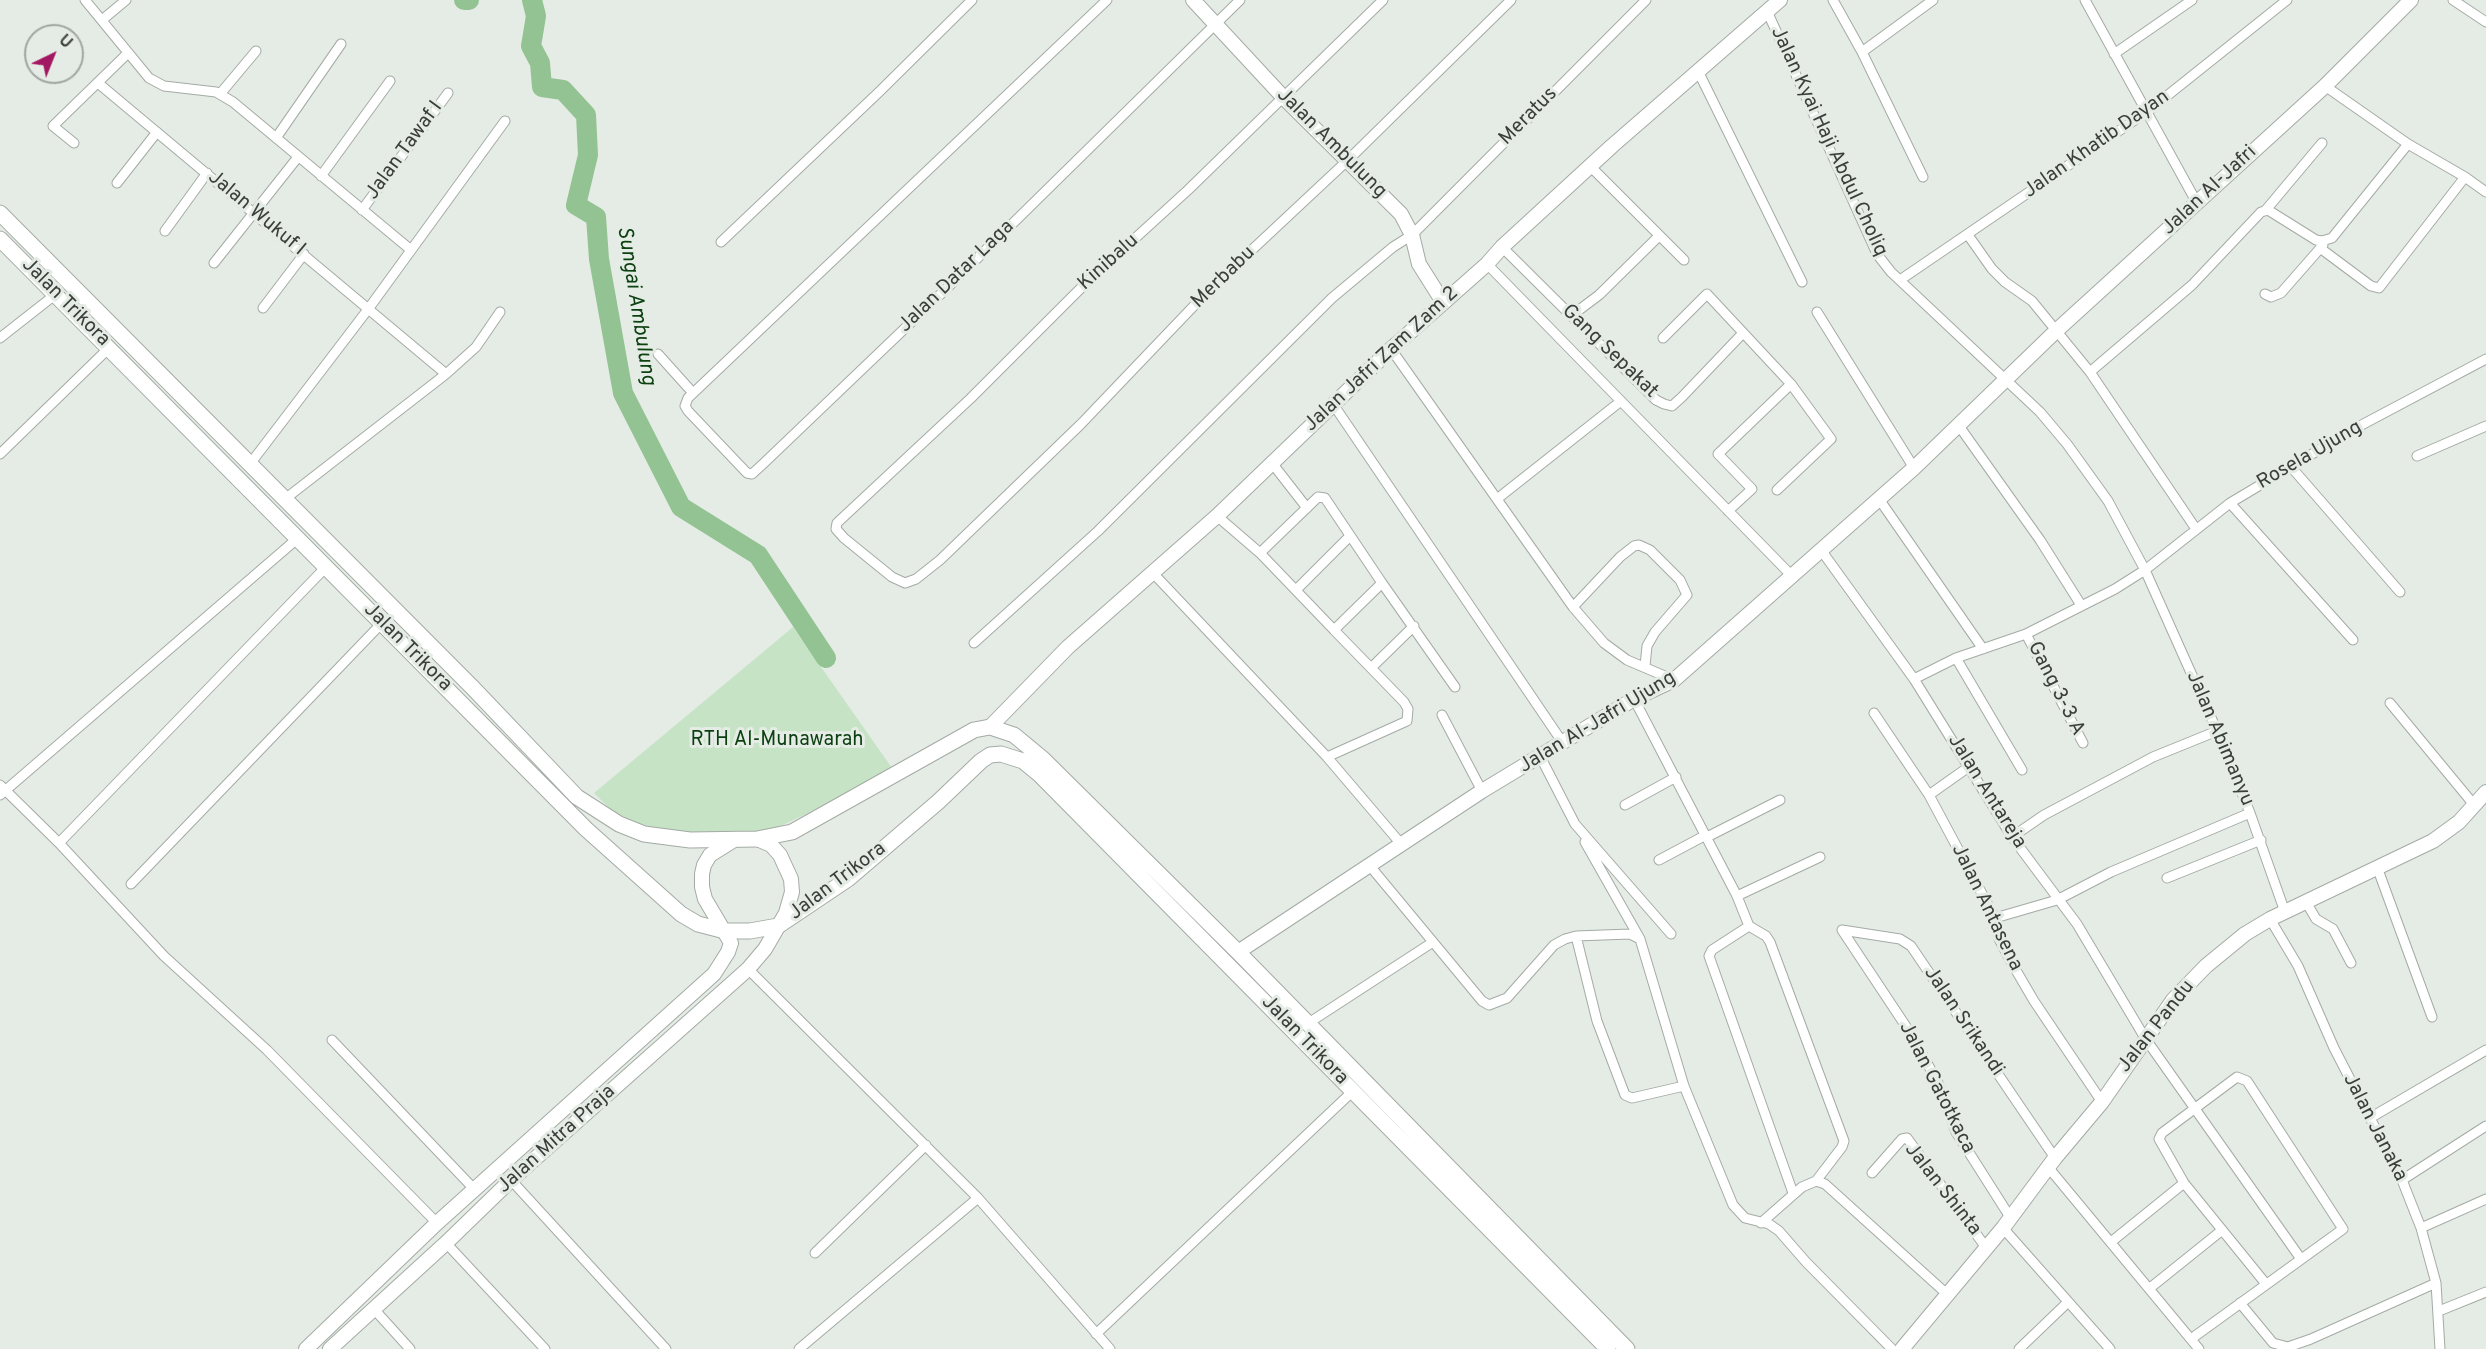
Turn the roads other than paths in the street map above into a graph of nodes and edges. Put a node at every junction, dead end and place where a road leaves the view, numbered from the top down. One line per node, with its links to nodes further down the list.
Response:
1 (85, 0): 19 (street)
2 (126, 0): 19 (street)
3 (972, 0): 60 (street)
4 (1107, 0): 92 (street)
5 (1193, 0): 21 (street, Jalan Ambulung)
6 (1240, 0): 21 (street, Jalan Datar Laga)
7 (1383, 0): 33 (street, Kinibalu)
8 (1511, 0): 42 (street, Merbabu)
9 (1646, 0): 56 (street, Meratus)
10 (1780, 0): 18 (street, Jalan Jafri Zam Zam 2)
11 (1833, 0): 24 (street)
12 (1933, 0): 24 (street)
13 (2085, 0): 26 (street)
14 (2192, 0): 26 (street)
15 (2287, 0): 34 (street, Jalan Khatib Dayan)
16 (2411, 0): 30 (street, Jalan Al-Jafri)
17 (2452, 0): 20 (street)
18 (1767, 11): 27 (street, Jalan Jafri Zam Zam 2); 68 (street, Jalan Kyai Haji Abdul Choliq)
19 (102, 20): 25 (street)
20 (2486, 22)
21 (1216, 23): 33 (street, Jalan Ambulung); 92 (street, Jalan Datar Laga)
22 (341, 44): 37 (street)
23 (256, 51): 32 (street)
24 (1862, 52): 46 (street)
25 (128, 53): 29 (street); 32 (street)
26 (2114, 54): 34 (street)
27 (1698, 71): 43 (street, Jalan Jafri Zam Zam 2); 69 (street)
28 (390, 81): 45 (street)
29 (98, 83): 36 (street, Jalan Wukuf I); 38 (street)
30 (2325, 86): 40 (street); 50 (street, Jalan Al-Jafri)
31 (448, 93): 51 (street, Jalan Tawaf I)
32 (220, 94): 37 (street)
33 (1284, 98): 42 (street, Jalan Ambulung); 111 (street, Kinibalu)
34 (2148, 111): 50 (street); 58 (street, Jalan Khatib Dayan)
35 (505, 121): 63 (street)
36 (157, 132): 44 (street, Jalan Wukuf I); 48 (street)
37 (276, 138): 41 (street)
38 (74, 143)
39 (2322, 143): 52 (street)
40 (2408, 144): 47 (street); 61 (street)
41 (298, 157): 45 (street); 53 (street)
42 (1348, 160): 56 (street, Jalan Ambulung); 111 (street, Merbabu)
43 (1590, 166): 57 (street); 62 (street, Jalan Jafri Zam Zam 2)
44 (207, 174): 53 (street, Jalan Wukuf I); 55 (street)
45 (321, 176): 51 (street)
46 (1923, 177)
47 (2465, 177): 49 (street); 61 (street)
48 (117, 183)
49 (2486, 192)
50 (2197, 203): 78 (street, Jalan Al-Jafri)
51 (363, 210): 63 (street)
52 (2265, 211): 61 (street); 87 (street)
53 (254, 212): 64 (street, Jalan Wukuf I); 66 (street)
54 (0, 213): 86 (main road, Jalan Trikora)
55 (165, 231)
56 (1412, 235): 72 (street, Jalan Ambulung); 131 (street, Meratus)
57 (1659, 236): 65 (street); 77 (street)
58 (1968, 236): 68 (street, Jalan Khatib Dayan); 78 (street)
59 (0, 239): 70 (main road, Jalan Trikora)
60 (721, 242)
61 (2323, 245): 71 (street)
62 (1502, 246): 67 (street, Jalan Jafri Zam Zam 2); 77 (street, Gang Sepakat)
63 (411, 250): 74 (street)
64 (304, 255): 73 (street); 74 (street, Jalan Wukuf I)
65 (1684, 260)
66 (214, 263)
67 (1487, 264): 72 (street, Jalan Jafri Zam Zam 2); 93 (street)
68 (1900, 280): 89 (street, Jalan Kyai Haji Abdul Choliq)
69 (1802, 282)
70 (56, 294): 81 (street); 82 (main road, Jalan Trikora)
71 (2265, 294)
72 (1443, 302): 83 (street, Jalan Jafri Zam Zam 2)
73 (263, 308)
74 (369, 308): 88 (street, Jalan Wukuf I); 100 (street)
75 (500, 312): 88 (street)
76 (1817, 312): 101 (street)
77 (1571, 316): 79 (street, Gang Sepakat)
78 (2056, 331): 87 (street); 89 (street, Jalan Al-Jafri)
79 (1743, 333): 80 (street); 91 (street)
80 (1663, 338)
81 (0, 339)
82 (110, 347): 90 (main road, Jalan Trikora); 97 (street)
83 (1391, 349): 94 (street, Jalan Jafri Zam Zam 2); 106 (street)
84 (658, 354): 92 (street)
85 (2486, 359): 102 (street, Rosela Ujung)
86 (155, 369): 90 (main road); 100 (main road, Jalan Trikora)
87 (2090, 372): 112 (street)
88 (446, 375): 104 (street)
89 (2007, 380): 95 (street, Jalan Al-Jafri Ujung); 118 (street, Jalan Kyai Haji Abdul Choliq)
90 (143, 381): 114 (main road, Jalan Trikora)
91 (1791, 384): 103 (street); 109 (street)
92 (693, 393)
93 (1621, 401): 106 (street); 109 (street)
94 (1333, 404): 99 (street, Jalan Jafri Zam Zam 2); 147 (street)
95 (1959, 426): 101 (street, Jalan Al-Jafri Ujung); 124 (street)
96 (2486, 426): 98 (street)
97 (0, 454)
98 (2417, 456)
99 (1272, 463): 108 (street); 110 (street, Jalan Jafri Zam Zam 2)
100 (250, 465): 104 (main road, Jalan Trikora)
101 (1914, 468): 105 (street, Jalan Al-Jafri Ujung)
102 (2292, 468): 107 (street, Rosela Ujung); 123 (street)
103 (1777, 490)
104 (285, 499): 139 (main road, Jalan Trikora)
105 (1879, 499): 115 (street, Jalan Al-Jafri Ujung); 132 (street)
106 (1497, 500): 125 (street)
107 (2230, 502): 112 (street, Rosela Ujung); 130 (street)
108 (1307, 508): 113 (street); 116 (street)
109 (1728, 511): 120 (street)
110 (1217, 516): 116 (street); 119 (street, Jalan Jafri Zam Zam 2)
111 (836, 528)
112 (2196, 529): 118 (street, Rosela Ujung)
113 (1350, 536): 121 (street); 122 (street)
114 (298, 538): 117 (main road, Jalan Trikora); 154 (street)
115 (1821, 550): 120 (street, Jalan Al-Jafri Ujung); 136 (street, Jalan Antareja)
116 (1260, 553): 122 (street)
117 (326, 567): 126 (main road, Jalan Trikora); 168 (street)
118 (2145, 570): 124 (street, Rosela Ujung); 146 (street, Jalan Abimanyu)
119 (1152, 572): 145 (street, Jalan Jafri Zam Zam 2); 149 (street)
120 (1791, 575): 137 (street, Jalan Al-Jafri Ujung)
121 (1382, 583): 127 (street); 128 (street)
122 (1296, 590): 128 (street)
123 (2400, 592)
124 (2081, 605): 129 (street, Rosela Ujung)
125 (1573, 607): 134 (street); 134 (street)
126 (382, 623): 141 (main road, Jalan Trikora); 176 (street)
127 (1414, 626): 135 (street); 138 (street)
128 (1334, 630): 135 (street)
129 (2026, 634): 132 (street, Rosela Ujung); 148 (street, Gang 3-3 A)
130 (2353, 640)
131 (974, 643)
132 (1983, 649): 133 (street, Rosela Ujung)
133 (1956, 658): 136 (street, Rosela Ujung); 152 (street)
134 (1645, 666): 137 (street)
135 (1371, 668): 149 (street)
136 (1914, 679): 151 (street, Jalan Antareja)
137 (1674, 680): 140 (street, Jalan Al-Jafri Ujung)
138 (1455, 687)
139 (473, 688): 141 (main road); 166 (main road, Jalan Trikora)
140 (1634, 699): 147 (street, Jalan Al-Jafri Ujung); 153 (street)
141 (458, 700): 187 (main road, Jalan Trikora)
142 (2390, 703): 160 (street)
143 (1874, 713): 157 (street, Jalan Antasena)
144 (1442, 716): 155 (street)
145 (990, 728): 165 (main road, Jalan Trikora); 174 (main road, Jalan Trikora)
146 (2217, 731): 161 (street, Jalan Abimanyu); 164 (street)
147 (1563, 743): 150 (street, Jalan Al-Jafri Ujung)
148 (2083, 743)
149 (1327, 757): 169 (street)
150 (1541, 758): 155 (street, Jalan Al-Jafri Ujung); 162 (street)
151 (1970, 766): 157 (street); 164 (street, Jalan Antareja)
152 (2022, 770)
153 (1676, 777): 159 (street); 163 (street)
154 (2, 790): 168 (street)
155 (1482, 791): 169 (street, Jalan Al-Jafri Ujung)
156 (2486, 792): 160 (street, Jalan Pandu)
157 (1929, 795): 182 (street, Jalan Antasena)
158 (1780, 800): 163 (street)
159 (1625, 805)
160 (2475, 806): 173 (street, Jalan Pandu)
161 (2250, 813): 167 (street, Jalan Abimanyu); 179 (street)
162 (1575, 824): 188 (street); 190 (street)
163 (1706, 836): 171 (street); 178 (street)
164 (2012, 837): 179 (street, Jalan Antareja)
165 (757, 839): 166 (main road, Jalan Trikora); 184 (street)
166 (734, 840): 187 (street)
167 (2261, 840): 175 (street); 181 (street, Jalan Abimanyu)
168 (59, 843): 217 (street)
169 (1402, 845): 172 (street, Jalan Al-Jafri Ujung)
170 (1820, 857): 178 (street)
171 (1659, 860)
172 (1370, 866): 191 (street); 192 (street, Jalan Al-Jafri Ujung)
173 (2377, 867): 180 (street, Jalan Pandu); 195 (street)
174 (1153, 878): 177 (main road, Jalan Trikora); 184 (main road, Jalan Trikora)
175 (2167, 878)
176 (131, 884)
177 (1169, 895): 192 (main road, Jalan Trikora); 201 (main road, Jalan Trikora)
178 (1737, 896): 185 (street)
179 (2057, 900): 182 (street); 197 (street, Jalan Antareja)
180 (2306, 902): 181 (street, Jalan Pandu); 193 (street)
181 (2285, 912): 183 (street, Jalan Pandu)
182 (1995, 918): 202 (street, Jalan Antasena)
183 (2270, 919): 197 (street, Jalan Pandu); 204 (street, Jalan Janaka)
184 (778, 926): 187 (main road, Jalan Trikora); 194 (street, Jalan Mitra Praja)
185 (1749, 926): 211 (street); 214 (street)
186 (1842, 930): 207 (street, Jalan Srikandi); 219 (street, Jalan Gatotkaca)
187 (725, 931): 213 (street, Jalan Mitra Praja)
188 (1671, 934)
189 (1576, 936): 190 (street); 191 (street); 200 (street)
190 (1640, 939): 200 (street)
191 (1433, 942): 196 (street)
192 (1238, 952): 196 (main road, Jalan Trikora)
193 (2351, 963)
194 (748, 969): 206 (street); 209 (street, Jalan Mitra Praja)
195 (2432, 1017)
196 (1307, 1024): 246 (main road, Jalan Trikora)
197 (2145, 1038): 202 (street, Jalan Pandu); 203 (street, Jalan Antareja)
198 (332, 1040): 213 (street)
199 (2486, 1050): 204 (street)
200 (1684, 1086): 218 (street)
201 (1353, 1091): 236 (street); 245 (main road, Jalan Trikora)
202 (2102, 1102): 207 (street, Jalan Pandu)
203 (2195, 1107): 212 (street); 226 (street, Jalan Antareja); 226 (street)
204 (2370, 1118): 210 (street, Jalan Janaka)
205 (2486, 1126): 210 (street)
206 (926, 1145): 215 (street); 225 (street)
207 (2052, 1162): 219 (street, Jalan Pandu); 222 (street, Jalan Srikandi)
208 (1872, 1173): 224 (street, Jalan Shinta)
209 (511, 1180): 223 (street, Jalan Mitra Praja); 242 (street)
210 (2402, 1180): 220 (street, Jalan Janaka)
211 (1816, 1181): 214 (street); 231 (street)
212 (2184, 1183): 221 (street); 222 (street)
213 (475, 1190): 217 (street, Jalan Mitra Praja)
214 (1793, 1193): 218 (street)
215 (978, 1198): 236 (street); 243 (street)
216 (2486, 1199): 220 (street)
217 (437, 1222): 238 (street, Jalan Mitra Praja)
218 (1761, 1222): 247 (street)
219 (2007, 1223): 224 (street, Jalan Pandu); 232 (street, Jalan Gatotkaca)
220 (2421, 1228): 227 (street, Jalan Janaka)
221 (2221, 1231): 228 (street); 229 (street)
222 (2111, 1242): 229 (street, Jalan Srikandi)
223 (446, 1243): 234 (street, Jalan Mitra Praja); 241 (street)
224 (1987, 1249): 231 (street, Jalan Pandu)
225 (815, 1253)
226 (2301, 1259): 228 (street)
227 (2436, 1283): 233 (street); 235 (street, Jalan Janaka)
228 (2266, 1284): 233 (street)
229 (2150, 1288): 237 (street, Jalan Srikandi)
230 (2486, 1292): 235 (street)
231 (1948, 1294): 248 (street, Jalan Pandu)
232 (2068, 1302): 249 (street); 250 (street, Jalan Gatotkaca)
233 (2240, 1303): 237 (street)
234 (373, 1308): 239 (street, Jalan Mitra Praja); 240 (street)
235 (2439, 1311): 252 (street, Jalan Janaka)
236 (1096, 1334): 244 (street)
237 (2191, 1339): 251 (street, Jalan Srikandi)
238 (306, 1349)
239 (330, 1349)
240 (411, 1349)
241 (545, 1349)
242 (666, 1349)
243 (799, 1349)
244 (1110, 1349)
245 (1608, 1349)
246 (1627, 1349)
247 (1892, 1349)
248 (1902, 1349)
249 (2019, 1349)
250 (2110, 1349)
251 (2199, 1349)
252 (2440, 1349)

